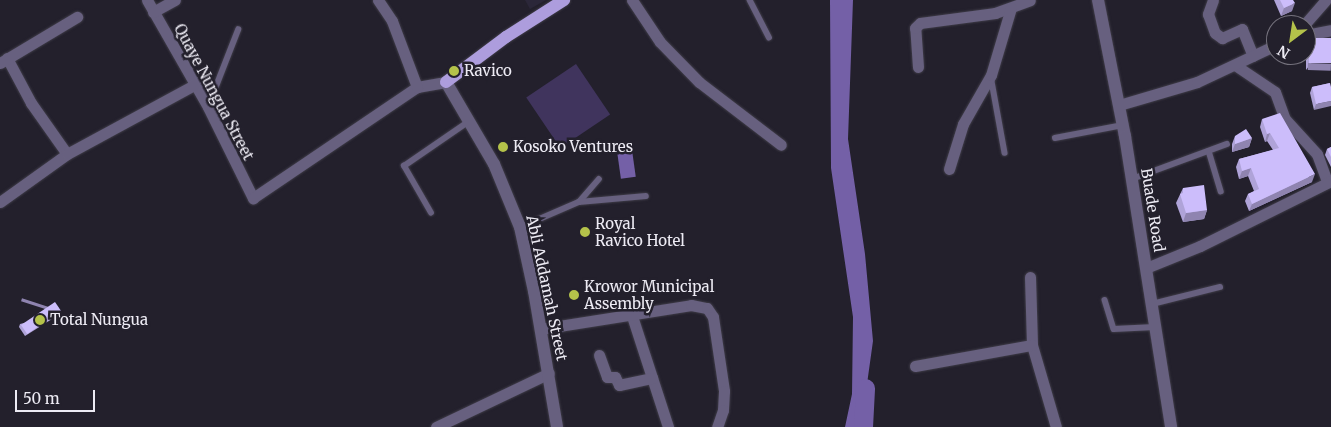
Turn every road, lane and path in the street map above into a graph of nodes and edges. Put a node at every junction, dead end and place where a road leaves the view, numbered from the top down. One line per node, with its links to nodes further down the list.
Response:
1 (147, 0): 12 (street, Quaye Nungua Street)
2 (175, 0): 12 (street)
3 (378, 0): 27 (street)
4 (564, 0): 25 (main road)
5 (632, 0): 34 (street)
6 (750, 0): 18 (lane)
7 (1030, 0): 11 (street)
8 (1098, 0): 28 (street, Buade Road)
9 (1214, 0): 20 (street)
10 (1326, 0): 13 (street)
11 (1005, 6): 23 (street); 24 (street)
12 (152, 12): 26 (street, Quaye Nungua Street)
13 (1313, 15)
14 (77, 17): 21 (street)
15 (238, 30): 29 (lane)
16 (1331, 30): 17 (street)
17 (1316, 33)
18 (769, 37)
19 (1266, 50): 20 (street)
20 (1253, 56): 22 (street)
21 (4, 61): 37 (street)
22 (1235, 65): 28 (street); 41 (street)
23 (918, 67)
24 (991, 75): 36 (lane); 38 (street)
25 (446, 82): 27 (street); 30 (street, Abli Addamah Street)
26 (196, 84): 29 (street, Quaye Nungua Street); 37 (street)
27 (417, 87): 29 (street, Quaye Nungua Street)
28 (1119, 105): 31 (street, Buade Road)
29 (208, 107)
30 (468, 122): 46 (lane); 47 (street, Abli Addamah Street)
31 (1123, 124): 32 (lane); 40 (street, Buade Road)
32 (1055, 138)
33 (1227, 144): 35 (lane)
34 (781, 145)
35 (1209, 151): 40 (lane); 42 (lane)
36 (1005, 153)
37 (67, 154): 44 (street)
38 (949, 169)
39 (598, 178): 45 (lane)
40 (1132, 179): 48 (street, Buade Road)
41 (1329, 181): 48 (street)
42 (1221, 191)
43 (646, 196): 45 (lane)
44 (0, 202)
45 (579, 202): 47 (lane)
46 (431, 213)
47 (520, 227): 55 (street, Abli Addamah Street)
48 (1146, 268): 52 (street, Buade Road)
49 (1030, 277): 56 (street)
50 (1220, 287): 52 (lane)
51 (1105, 300): 54 (lane)
52 (1152, 304): 54 (street, Buade Road)
53 (632, 316): 55 (street); 60 (street); 64 (street)
54 (1155, 327): 66 (street, Buade Road)
55 (540, 329): 59 (street, Abli Addamah Street)
56 (1032, 345): 58 (street); 65 (street)
57 (599, 355): 60 (street)
58 (915, 366)
59 (549, 373): 61 (street); 62 (street, Abli Addamah Street)
60 (652, 378): 63 (street)
61 (436, 427)
62 (557, 427)
63 (668, 427)
64 (717, 427)
65 (1056, 427)
66 (1171, 427)

